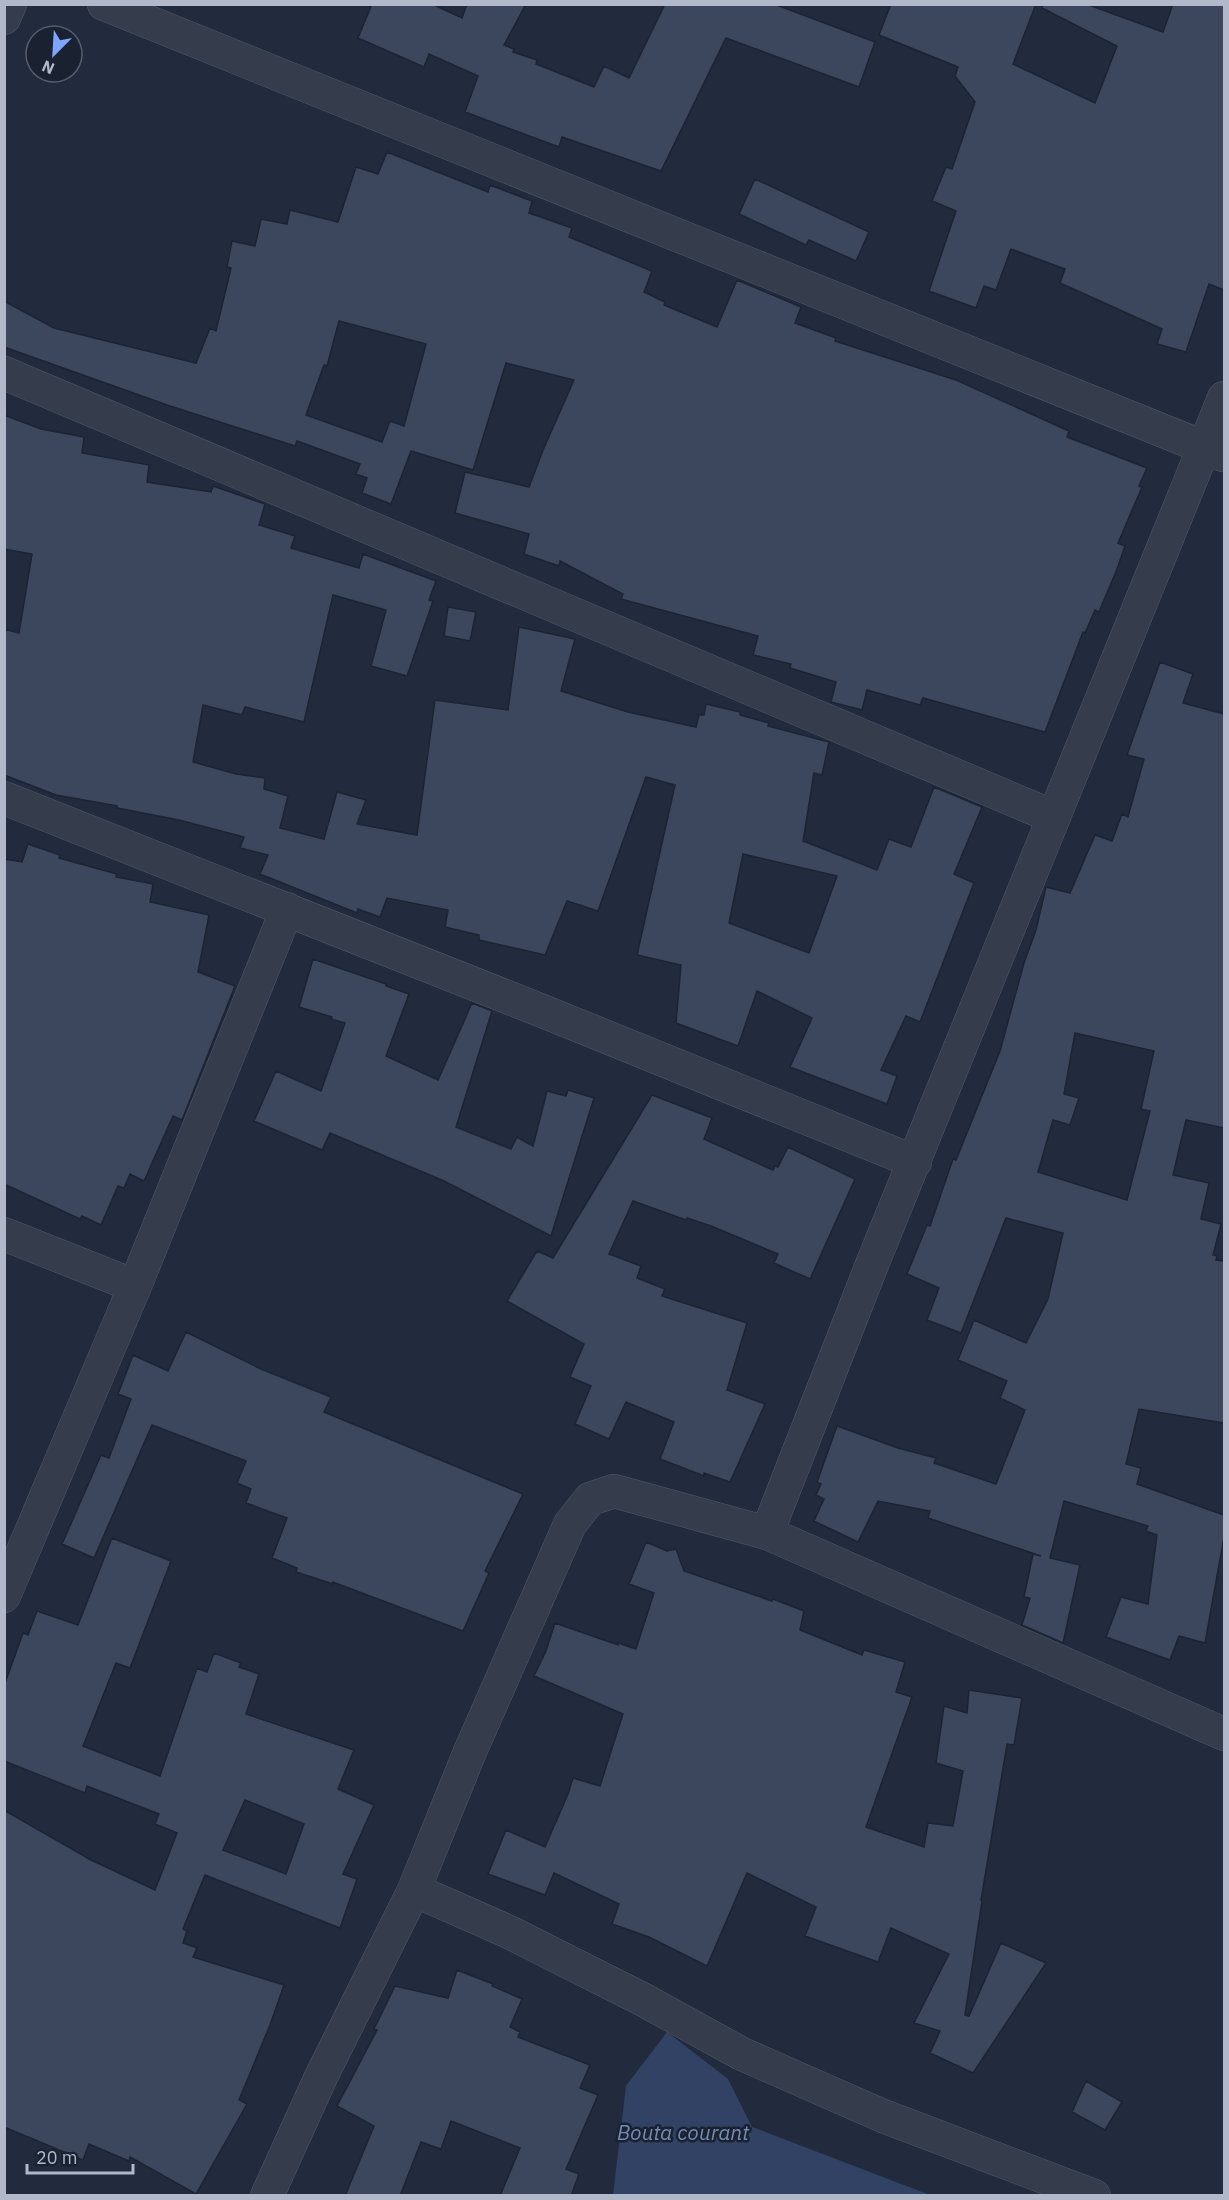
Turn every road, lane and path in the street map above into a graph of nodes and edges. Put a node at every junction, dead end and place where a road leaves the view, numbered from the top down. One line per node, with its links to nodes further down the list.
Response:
1 (10, 4): 3 (street)
2 (104, 4): 6 (street)
3 (4, 18)
4 (4, 373): 8 (street)
5 (1224, 398): 6 (street)
6 (1214, 451): 8 (street)
7 (4, 798): 9 (street)
8 (1054, 817): 10 (street)
9 (287, 909): 10 (street); 12 (street)
10 (915, 1162): 13 (street)
11 (4, 1234): 12 (street)
12 (135, 1286): 14 (street)
13 (767, 1533): 15 (street); 16 (street)
14 (4, 1596)
15 (1224, 1734)
16 (414, 1890): 17 (street); 18 (street)
17 (267, 2196)
18 (1094, 2196)

